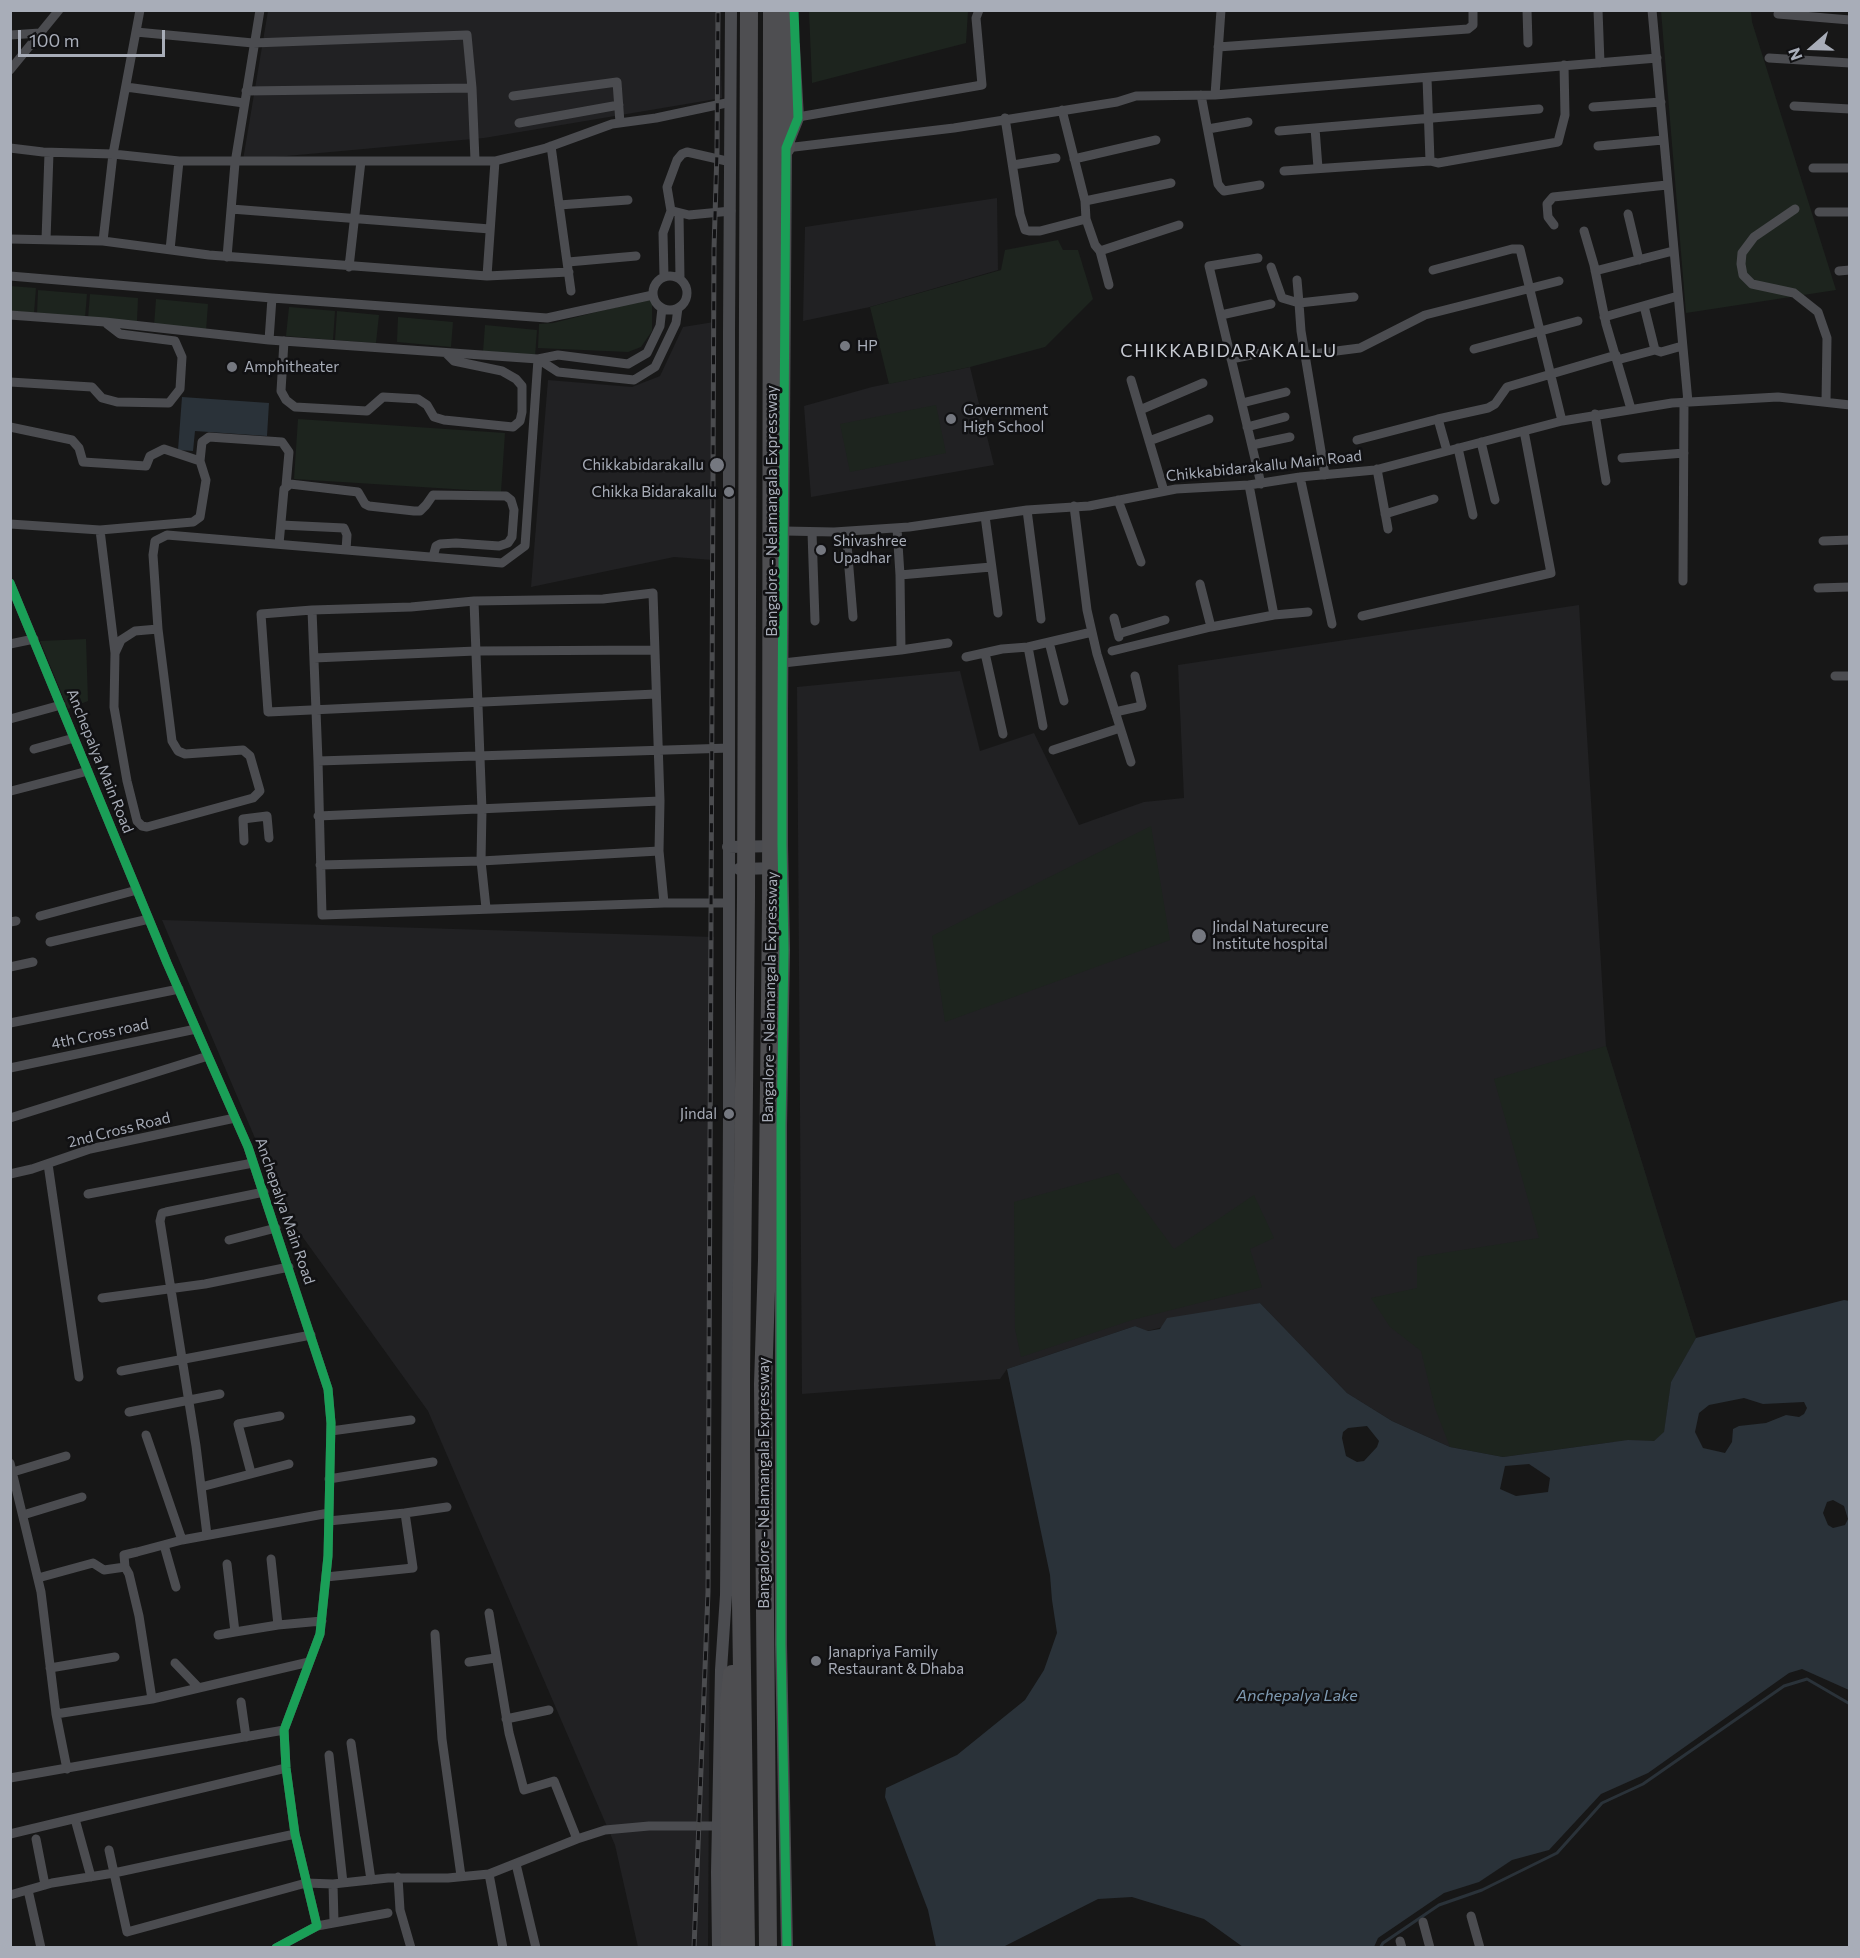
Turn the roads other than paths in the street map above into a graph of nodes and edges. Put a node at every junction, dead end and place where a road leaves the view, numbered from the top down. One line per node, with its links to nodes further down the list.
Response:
1 (58, 10): 18 (street)
2 (140, 10): 17 (street)
3 (260, 10): 20 (street)
4 (731, 10): 36 (street)
5 (749, 10): 338 (highway, Bangalore - Nelamangala Expressway)
6 (772, 10): 397 (highway, Bangalore - Nelamangala Expressway)
7 (785, 10): 59 (highway)
8 (794, 10): 45 (street)
9 (979, 10): 45 (street)
10 (1221, 10): 22 (street)
11 (1473, 10): 22 (street)
12 (1527, 10): 21 (street)
13 (1598, 10): 25 (street)
14 (1652, 10): 23 (street)
15 (1778, 14): 16 (street)
16 (1850, 20)
17 (136, 32): 20 (street); 30 (street)
18 (40, 33): 19 (street); 28 (street)
19 (10, 35)
20 (253, 43): 31 (street); 32 (street)
21 (1528, 43)
22 (1218, 47): 34 (street)
23 (1657, 58): 25 (street); 37 (street)
24 (1769, 58): 26 (street)
25 (1600, 63): 27 (street)
26 (1850, 63)
27 (1564, 65): 29 (street); 68 (street)
28 (10, 70)
29 (1427, 78): 34 (street); 47 (street)
30 (126, 87): 38 (street); 61 (street)
31 (472, 88): 32 (street); 65 (street)
32 (246, 91): 38 (street)
33 (1201, 95): 34 (street); 44 (street); 52 (street)
34 (1215, 95)
35 (513, 96): 39 (street)
36 (731, 102): 49 (street); 69 (street)
37 (1660, 102): 41 (street); 55 (street)
38 (244, 103): 70 (street)
39 (619, 105): 48 (street); 49 (street)
40 (1794, 106): 43 (street)
41 (1593, 107)
42 (1539, 109): 47 (street)
43 (1850, 109)
44 (1062, 110): 46 (street); 63 (street)
45 (798, 117): 59 (street)
46 (1005, 118): 59 (street); 71 (street)
47 (1429, 119): 51 (street); 68 (street)
48 (519, 123)
49 (620, 123): 57 (street)
50 (1248, 123): 52 (street)
51 (1315, 128): 53 (street); 72 (street)
52 (1208, 129): 78 (street)
53 (1279, 131)
54 (1156, 140): 63 (street)
55 (1663, 140): 56 (street); 77 (street)
56 (1598, 146)
57 (551, 147): 67 (street); 81 (street)
58 (10, 148): 60 (street)
59 (786, 148): 198 (street)
60 (49, 153): 61 (street); 96 (street)
61 (113, 154): 66 (street); 97 (street)
62 (1056, 158): 71 (street)
63 (1074, 159): 80 (street)
64 (361, 160): 65 (street); 70 (street); 90 (street)
65 (475, 160): 67 (street)
66 (179, 161): 70 (street); 98 (street)
67 (495, 161): 93 (street)
68 (1430, 161): 72 (street)
69 (731, 162): 84 (street); 85 (street)
70 (235, 163): 82 (street)
71 (1013, 165): 89 (street)
72 (1318, 168): 75 (street)
73 (1813, 168): 74 (street)
74 (1850, 168)
75 (1284, 171)
76 (1172, 183): 80 (street)
77 (1667, 185): 92 (street); 100 (street)
78 (1260, 186)
79 (628, 200): 81 (street)
80 (1084, 201): 89 (street)
81 (560, 205): 105 (street)
82 (231, 209): 90 (street); 101 (street)
83 (1795, 209): 154 (street)
84 (730, 211): 85 (street); 258 (street)
85 (675, 212): 115 (street); 116 (street)
86 (1819, 212): 87 (street)
87 (1850, 212)
88 (1628, 214): 104 (street)
89 (1086, 219): 99 (street)
90 (354, 220): 93 (street); 106 (street)
91 (1179, 225): 99 (street)
92 (1554, 225)
93 (490, 229): 114 (street)
94 (1584, 231): 110 (street)
95 (10, 239): 96 (street)
96 (46, 240): 97 (street)
97 (103, 241): 98 (street)
98 (170, 250): 101 (street)
99 (1100, 251): 119 (street)
100 (1673, 251): 104 (street); 123 (street)
101 (227, 256): 106 (street)
102 (636, 256): 105 (street)
103 (1258, 258): 132 (street)
104 (1639, 260): 110 (street)
105 (568, 262): 112 (street)
106 (350, 267): 114 (street)
107 (1271, 267): 126 (street)
108 (1433, 270): 120 (street)
109 (1850, 270): 111 (street)
110 (1596, 271): 133 (street)
111 (1839, 271)
112 (569, 272): 114 (street); 121 (street)
113 (10, 276): 125 (street)
114 (487, 276)
115 (664, 277): 116 (street); 122 (street)
116 (680, 279): 130 (street)
117 (1297, 280): 126 (street)
118 (1558, 281): 120 (street)
119 (1109, 285)
120 (1529, 288): 136 (street); 144 (street)
121 (571, 291)
122 (653, 295): 125 (street); 129 (street)
123 (1678, 296): 128 (street); 139 (street)
124 (1354, 297): 126 (street)
125 (272, 298): 137 (street)
126 (1299, 303): 144 (street)
127 (1271, 304): 132 (street)
128 (1644, 306): 133 (street); 142 (street)
129 (662, 308): 130 (street); 146 (street)
130 (678, 308): 146 (street)
131 (10, 315): 135 (street)
132 (1221, 315): 147 (street)
133 (1604, 316): 145 (street)
134 (1578, 321): 136 (street)
135 (105, 322): 137 (street); 150 (street)
136 (1540, 331): 140 (street); 148 (street)
137 (269, 340): 138 (street)
138 (284, 341): 143 (street); 143 (street)
139 (1682, 346): 142 (street); 153 (street)
140 (1474, 349)
141 (1276, 350): 147 (street)
142 (1655, 350): 145 (street)
143 (446, 352): 146 (street)
144 (1305, 356): 178 (street)
145 (1616, 357): 148 (street); 157 (street)
146 (538, 359): 205 (street)
147 (1231, 359): 155 (street)
148 (1550, 374): 162 (street); 163 (street)
149 (1131, 380): 158 (street)
150 (10, 382)
151 (1203, 383): 158 (street)
152 (1286, 392): 155 (street)
153 (1686, 402): 154 (street, Chikkabidarakallu Main Road); 157 (street, Chikkabidarakallu Main Road); 174 (street)
154 (1826, 402): 156 (street, Chikkabidarakallu Main Road)
155 (1242, 403): 165 (street)
156 (1850, 405)
157 (1631, 409): 159 (street, Chikkabidarakallu Main Road)
158 (1140, 410): 169 (street)
159 (1595, 414): 163 (street, Chikkabidarakallu Main Road); 180 (street)
160 (1285, 417): 165 (street)
161 (1209, 419): 169 (street)
162 (1438, 419): 168 (street); 173 (street)
163 (1562, 421): 166 (street, Chikkabidarakallu Main Road)
164 (10, 427): 176 (street)
165 (1248, 427): 171 (street)
166 (1524, 431): 170 (street, Chikkabidarakallu Main Road); 219 (street)
167 (1290, 437): 171 (street)
168 (1357, 440)
169 (1149, 441): 184 (street)
170 (1481, 442): 172 (street, Chikkabidarakallu Main Road); 187 (street)
171 (1252, 445): 181 (street)
172 (1458, 448): 173 (street, Chikkabidarakallu Main Road); 192 (street)
173 (1447, 451): 177 (street, Chikkabidarakallu Main Road)
174 (1684, 453): 175 (street); 209 (street)
175 (1622, 458)
176 (201, 461): 183 (street); 197 (street)
177 (1377, 470): 178 (street, Chikkabidarakallu Main Road); 190 (street)
178 (1325, 475): 179 (street, Chikkabidarakallu Main Road)
179 (1300, 477): 181 (street, Chikkabidarakallu Main Road); 225 (street)
180 (1606, 481)
181 (1261, 484): 182 (street, Chikkabidarakallu Main Road)
182 (1249, 485): 184 (street, Chikkabidarakallu Main Road); 218 (street)
183 (286, 486): 194 (street); 205 (street)
184 (1164, 491): 186 (street, Chikkabidarakallu Main Road)
185 (1434, 499): 190 (street)
186 (1118, 500): 188 (street, Chikkabidarakallu Main Road); 206 (street)
187 (1495, 500)
188 (1074, 506): 189 (street, Chikkabidarakallu Main Road); 228 (street)
189 (1027, 510): 191 (street, Chikkabidarakallu Main Road); 222 (street)
190 (1385, 514): 196 (street)
191 (985, 516): 195 (street, Chikkabidarakallu Main Road); 207 (street)
192 (1473, 516)
193 (10, 524): 197 (street)
194 (281, 525): 203 (street); 204 (street)
195 (897, 528): 200 (street, Chikkabidarakallu Main Road); 208 (street)
196 (1388, 529)
197 (99, 530): 238 (street)
198 (784, 531): 199 (street, Chikkabidarakallu Main Road); 242 (street)
199 (812, 532): 200 (street, Chikkabidarakallu Main Road); 224 (street)
200 (846, 532): 220 (street)
201 (1850, 540): 202 (street)
202 (1823, 541)
203 (279, 544): 204 (street); 227 (street)
204 (346, 550): 205 (street)
205 (433, 557)
206 (1141, 562)
207 (991, 567): 208 (street); 217 (street)
208 (900, 575): 236 (street)
209 (1683, 581)
210 (10, 583): 230 (street, Anchepalya Main Road)
211 (1200, 584): 226 (street)
212 (1850, 587): 213 (street)
213 (1818, 588)
214 (474, 601): 215 (street); 235 (street); 237 (street)
215 (312, 610): 241 (street); 250 (street)
216 (1308, 612): 218 (street)
217 (998, 613)
218 (1274, 615): 226 (street)
219 (1362, 616)
220 (853, 617)
221 (1114, 618): 229 (street)
222 (1041, 619)
223 (1165, 620): 229 (street)
224 (815, 621)
225 (1332, 624)
226 (1211, 627): 229 (street)
227 (158, 629): 238 (street); 266 (street)
228 (1092, 632): 232 (street); 251 (street)
229 (1118, 634)
230 (34, 639): 233 (street); 249 (street, Anchepalya Main Road)
231 (948, 642): 236 (street)
232 (1049, 642): 234 (street); 247 (street)
233 (10, 644)
234 (1028, 647): 239 (street); 253 (street)
235 (654, 650): 237 (street); 246 (street)
236 (901, 650): 242 (street)
237 (476, 651): 241 (street); 248 (street)
238 (115, 653): 266 (street)
239 (985, 653): 240 (street); 255 (street)
240 (966, 657)
241 (314, 658): 250 (street)
242 (783, 663): 273 (street)
243 (1135, 676): 251 (street)
244 (1835, 676): 245 (street)
245 (1850, 676)
246 (656, 694): 248 (street); 259 (street)
247 (1064, 700)
248 (477, 702): 250 (street); 261 (street)
249 (61, 705): 252 (street); 256 (street, Anchepalya Main Road)
250 (315, 710): 262 (street)
251 (1115, 712): 254 (street)
252 (10, 718)
253 (1043, 726)
254 (1120, 728): 260 (street); 263 (street)
255 (1003, 734)
256 (74, 738): 257 (street); 264 (street, Anchepalya Main Road)
257 (34, 748)
258 (730, 748): 259 (street); 274 (street)
259 (658, 749): 261 (street); 267 (street)
260 (1053, 750)
261 (479, 757): 262 (street); 268 (street)
262 (318, 761): 269 (street)
263 (1131, 762)
264 (88, 771): 265 (street); 280 (street, Anchepalya Main Road)
265 (11, 791)
266 (238, 801): 270 (street)
267 (660, 801): 268 (street); 275 (street)
268 (482, 810): 269 (street); 276 (street)
269 (318, 816): 277 (street)
270 (243, 819): 271 (street); 272 (street)
271 (269, 838)
272 (244, 841)
273 (782, 846): 274 (street); 278 (street)
274 (728, 847): 279 (street)
275 (659, 851): 276 (street); 281 (street)
276 (481, 861): 277 (street); 283 (street)
277 (320, 865): 283 (street)
278 (783, 868): 279 (street); 398 (street)
279 (728, 869): 282 (street)
280 (137, 890): 284 (street); 285 (street, Anchepalya Main Road)
281 (664, 903): 282 (street); 283 (street)
282 (728, 903): 365 (street)
283 (486, 908)
284 (39, 916)
285 (149, 919): 286 (street); 289 (street, Anchepalya Main Road)
286 (50, 942)
287 (33, 962): 288 (street)
288 (10, 967)
289 (179, 989): 290 (street); 291 (street, Anchepalya Main Road)
290 (10, 1023)
291 (196, 1029): 292 (street, Anchepalya Main Road); 293 (street, 4th Cross road)
292 (208, 1056): 294 (street); 295 (street, Anchepalya Main Road)
293 (10, 1068)
294 (10, 1118)
295 (235, 1118): 296 (street, Anchepalya Main Road); 297 (street, 2nd Cross Road)
296 (253, 1163): 299 (street, Anchepalya Main Road); 300 (street)
297 (48, 1164): 298 (street, 2nd Cross Road); 309 (street)
298 (10, 1174)
299 (264, 1192): 301 (street, Anchepalya Main Road); 304 (street)
300 (88, 1194)
301 (276, 1228): 302 (street); 303 (street, Anchepalya Main Road)
302 (228, 1240)
303 (289, 1267): 304 (street); 306 (street, Anchepalya Main Road)
304 (171, 1288): 305 (street); 307 (street)
305 (102, 1298)
306 (311, 1335): 307 (street); 315 (street, Anchepalya Main Road)
307 (182, 1359): 308 (street); 311 (street)
308 (121, 1371)
309 (79, 1377)
310 (220, 1394): 311 (street)
311 (189, 1400): 312 (street); 323 (street)
312 (129, 1412)
313 (280, 1416): 321 (street)
314 (411, 1420): 315 (street)
315 (331, 1431): 322 (street, Anchepalya Main Road)
316 (147, 1435): 330 (street)
317 (66, 1456): 320 (street)
318 (433, 1462): 322 (street)
319 (288, 1464): 321 (street)
320 (12, 1467): 327 (street)
321 (251, 1473): 323 (street)
322 (329, 1479): 328 (street, Anchepalya Main Road)
323 (201, 1487): 329 (street)
324 (82, 1497): 327 (street)
325 (447, 1507): 326 (street)
326 (405, 1514): 328 (street); 335 (street)
327 (23, 1515): 336 (street)
328 (329, 1517): 329 (street); 335 (street, Anchepalya Main Road)
329 (207, 1535): 330 (street)
330 (182, 1540): 331 (street)
331 (164, 1545): 334 (street); 337 (street)
332 (271, 1558): 341 (street)
333 (228, 1564): 342 (street)
334 (125, 1567): 336 (street); 352 (street)
335 (326, 1577): 340 (street, Anchepalya Main Road)
336 (38, 1578): 350 (street)
337 (176, 1587)
338 (741, 1602): 395 (highway); 396 (highway, Bangalore - Nelamangala Expressway)
339 (489, 1613): 346 (street)
340 (322, 1621): 341 (street); 347 (street, Anchepalya Main Road)
341 (279, 1625): 342 (street)
342 (235, 1632): 344 (street)
343 (435, 1634): 374 (street)
344 (218, 1635)
345 (115, 1657): 350 (street)
346 (495, 1658): 348 (street); 356 (street)
347 (309, 1662): 351 (street); 357 (street, Anchepalya Main Road)
348 (469, 1662)
349 (174, 1663): 351 (street)
350 (50, 1668): 355 (street)
351 (200, 1688): 352 (street)
352 (152, 1699): 355 (street)
353 (241, 1702): 358 (street)
354 (549, 1710): 356 (street)
355 (56, 1714): 362 (street)
356 (506, 1719): 369 (street)
357 (284, 1730): 358 (street); 361 (street, Anchepalya Main Road)
358 (246, 1737): 362 (street)
359 (351, 1743): 377 (street)
360 (329, 1755): 379 (street)
361 (286, 1768): 364 (street); 367 (street, Anchepalya Main Road)
362 (68, 1769): 363 (street)
363 (10, 1778)
364 (75, 1819): 366 (street); 375 (street)
365 (718, 1826): 369 (street); 394 (street)
366 (10, 1834)
367 (296, 1834): 372 (street); 378 (street, Anchepalya Main Road)
368 (36, 1839): 381 (street)
369 (577, 1839): 371 (street)
370 (109, 1850): 372 (street)
371 (516, 1864): 373 (street); 393 (street)
372 (114, 1873): 375 (street); 378 (street)
373 (489, 1874): 374 (street); 392 (street)
374 (461, 1876): 376 (street)
375 (91, 1877): 381 (street)
376 (398, 1877): 377 (street); 391 (street)
377 (370, 1880): 379 (street)
378 (306, 1882): 380 (street); 388 (street, Anchepalya Main Road)
379 (343, 1883): 380 (street)
380 (333, 1884): 386 (street)
381 (45, 1885): 382 (street)
382 (28, 1890): 383 (street); 389 (street)
383 (10, 1895)
384 (388, 1913): 386 (street)
385 (1471, 1916): 400 (street)
386 (334, 1922): 388 (street)
387 (1423, 1922): 399 (street)
388 (317, 1926): 390 (street)
389 (41, 1947)
390 (276, 1947)
391 (411, 1947)
392 (503, 1947)
393 (536, 1947)
394 (718, 1947)
395 (730, 1947)
396 (746, 1947)
397 (768, 1947)
398 (786, 1947)
399 (1430, 1947)
400 (1480, 1947)

